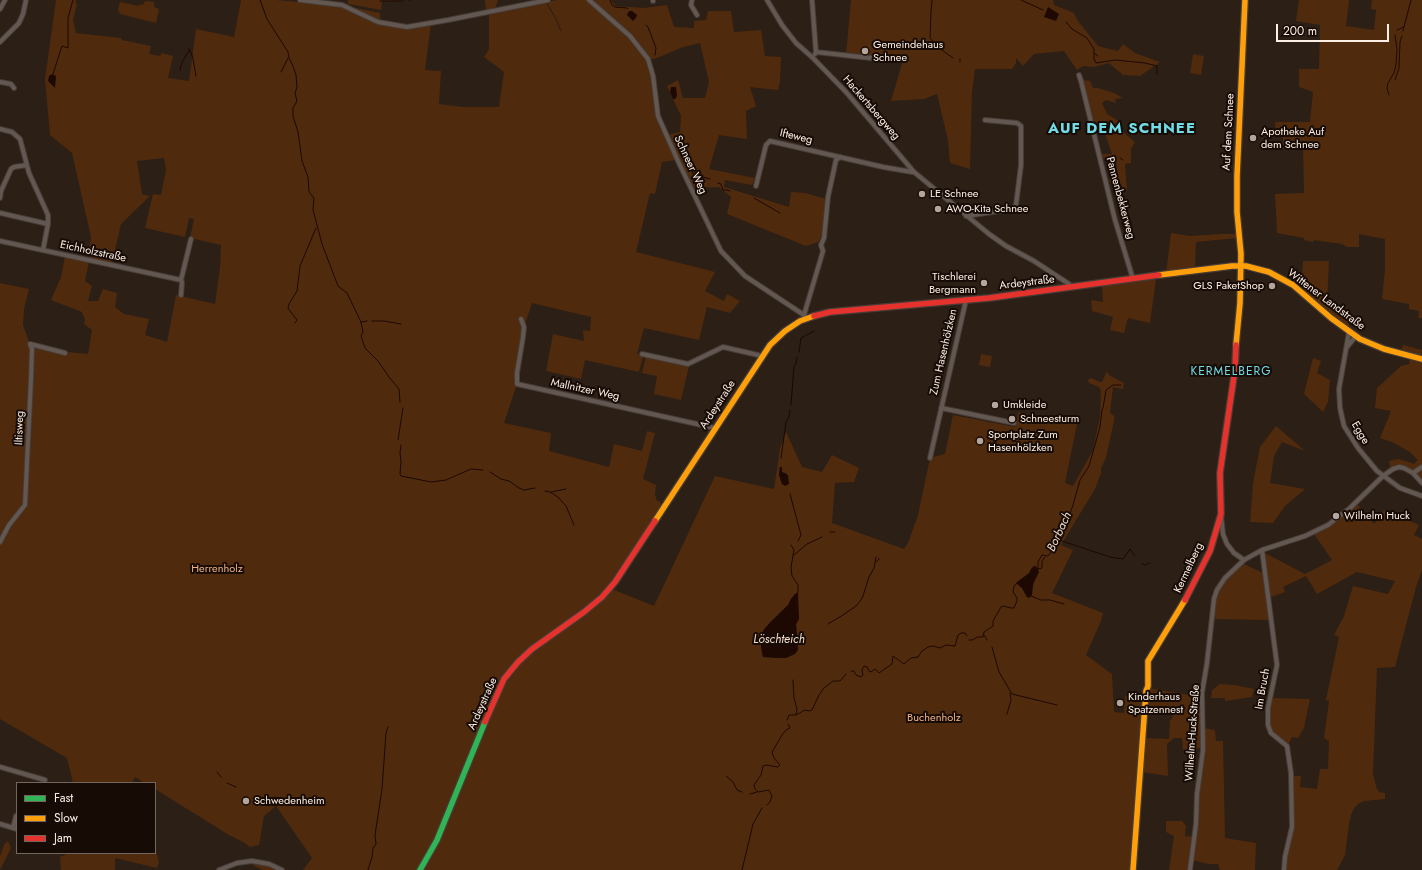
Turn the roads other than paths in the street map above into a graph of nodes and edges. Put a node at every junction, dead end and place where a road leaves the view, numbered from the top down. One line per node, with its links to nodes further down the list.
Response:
1 (5, 0): 10 (street)
2 (26, 0): 12 (street)
3 (300, 0): 4 (street)
4 (548, 0)
5 (589, 0): 38 (street, Schneer Weg)
6 (692, 0): 11 (street)
7 (767, 0): 14 (street, Hackertsbergweg)
8 (812, 0): 13 (street)
9 (1245, 0): 32 (main road, Auf dem Schnee)
10 (0, 9)
11 (697, 15)
12 (0, 42)
13 (816, 52): 14 (street); 15 (street)
14 (813, 58): 23 (street, Hackertsbergweg)
15 (879, 59)
16 (1078, 75): 33 (street, Pannenbekkerweg)
17 (0, 82): 18 (street)
18 (14, 88)
19 (985, 120): 27 (street)
20 (0, 130): 22 (street)
21 (840, 157): 23 (street); 24 (street, Ifteweg); 38 (street)
22 (27, 165): 25 (street); 28 (street)
23 (914, 172): 27 (street, Hackertsbergweg)
24 (756, 186)
25 (0, 198)
26 (0, 213): 28 (street)
27 (966, 216): 35 (street, Hackertsbergweg)
28 (48, 224): 31 (street)
29 (191, 239): 34 (street)
30 (0, 241): 31 (street, Eichholzstraße)
31 (43, 250): 34 (street, Eichholzstraße)
32 (1240, 266): 33 (main road, Ardeystraße); 40 (main road, Wittener Landstraße); 56 (main road, Kermelberg)
33 (1133, 279): 35 (main road, Ardeystraße)
34 (181, 280): 36 (street)
35 (1069, 287): 37 (main road, Ardeystraße)
36 (181, 295)
37 (966, 300): 38 (main road, Ardeystraße); 47 (street, Zum Hasenhölzken)
38 (805, 317): 45 (main road, Ardeystraße)
39 (521, 319): 49 (street, Mallnitzer Weg)
40 (1349, 332): 41 (main road, Wittener Landstraße); 42 (street, Egge)
41 (1356, 336): 42 (street, Egge); 46 (main road, Wittener Landstraße)
42 (1347, 347): 53 (street, Egge)
43 (65, 353): 57 (street, Iltisweg)
44 (642, 354): 45 (street)
45 (762, 357): 49 (main road, Ardeystraße)
46 (1422, 359)
47 (941, 408): 48 (street, Zum Hasenhölzken); 50 (street, Zum Hasenhölzken)
48 (1014, 423)
49 (716, 428): 67 (main road, Ardeystraße)
50 (930, 458)
51 (1422, 467): 52 (street)
52 (1413, 473): 53 (street, Wilhelm-Huck-Straße); 54 (street)
53 (1383, 476): 55 (street, Egge); 58 (street, Wilhelm-Huck-Straße)
54 (1422, 483)
55 (1422, 496)
56 (1221, 514): 59 (street); 68 (main road, Kermelberg)
57 (0, 542)
58 (1262, 550): 59 (street, Wilhelm-Huck-Straße); 70 (street, Im Bruch)
59 (1244, 560): 69 (street, Wilhelm-Huck-Straße)
60 (0, 767): 61 (street)
61 (45, 780)
62 (16, 816): 64 (street)
63 (0, 824): 64 (street)
64 (15, 828)
65 (219, 870): 66 (street)
66 (282, 870)
67 (420, 870)
68 (1133, 870)
69 (1190, 870)
70 (1284, 870)

